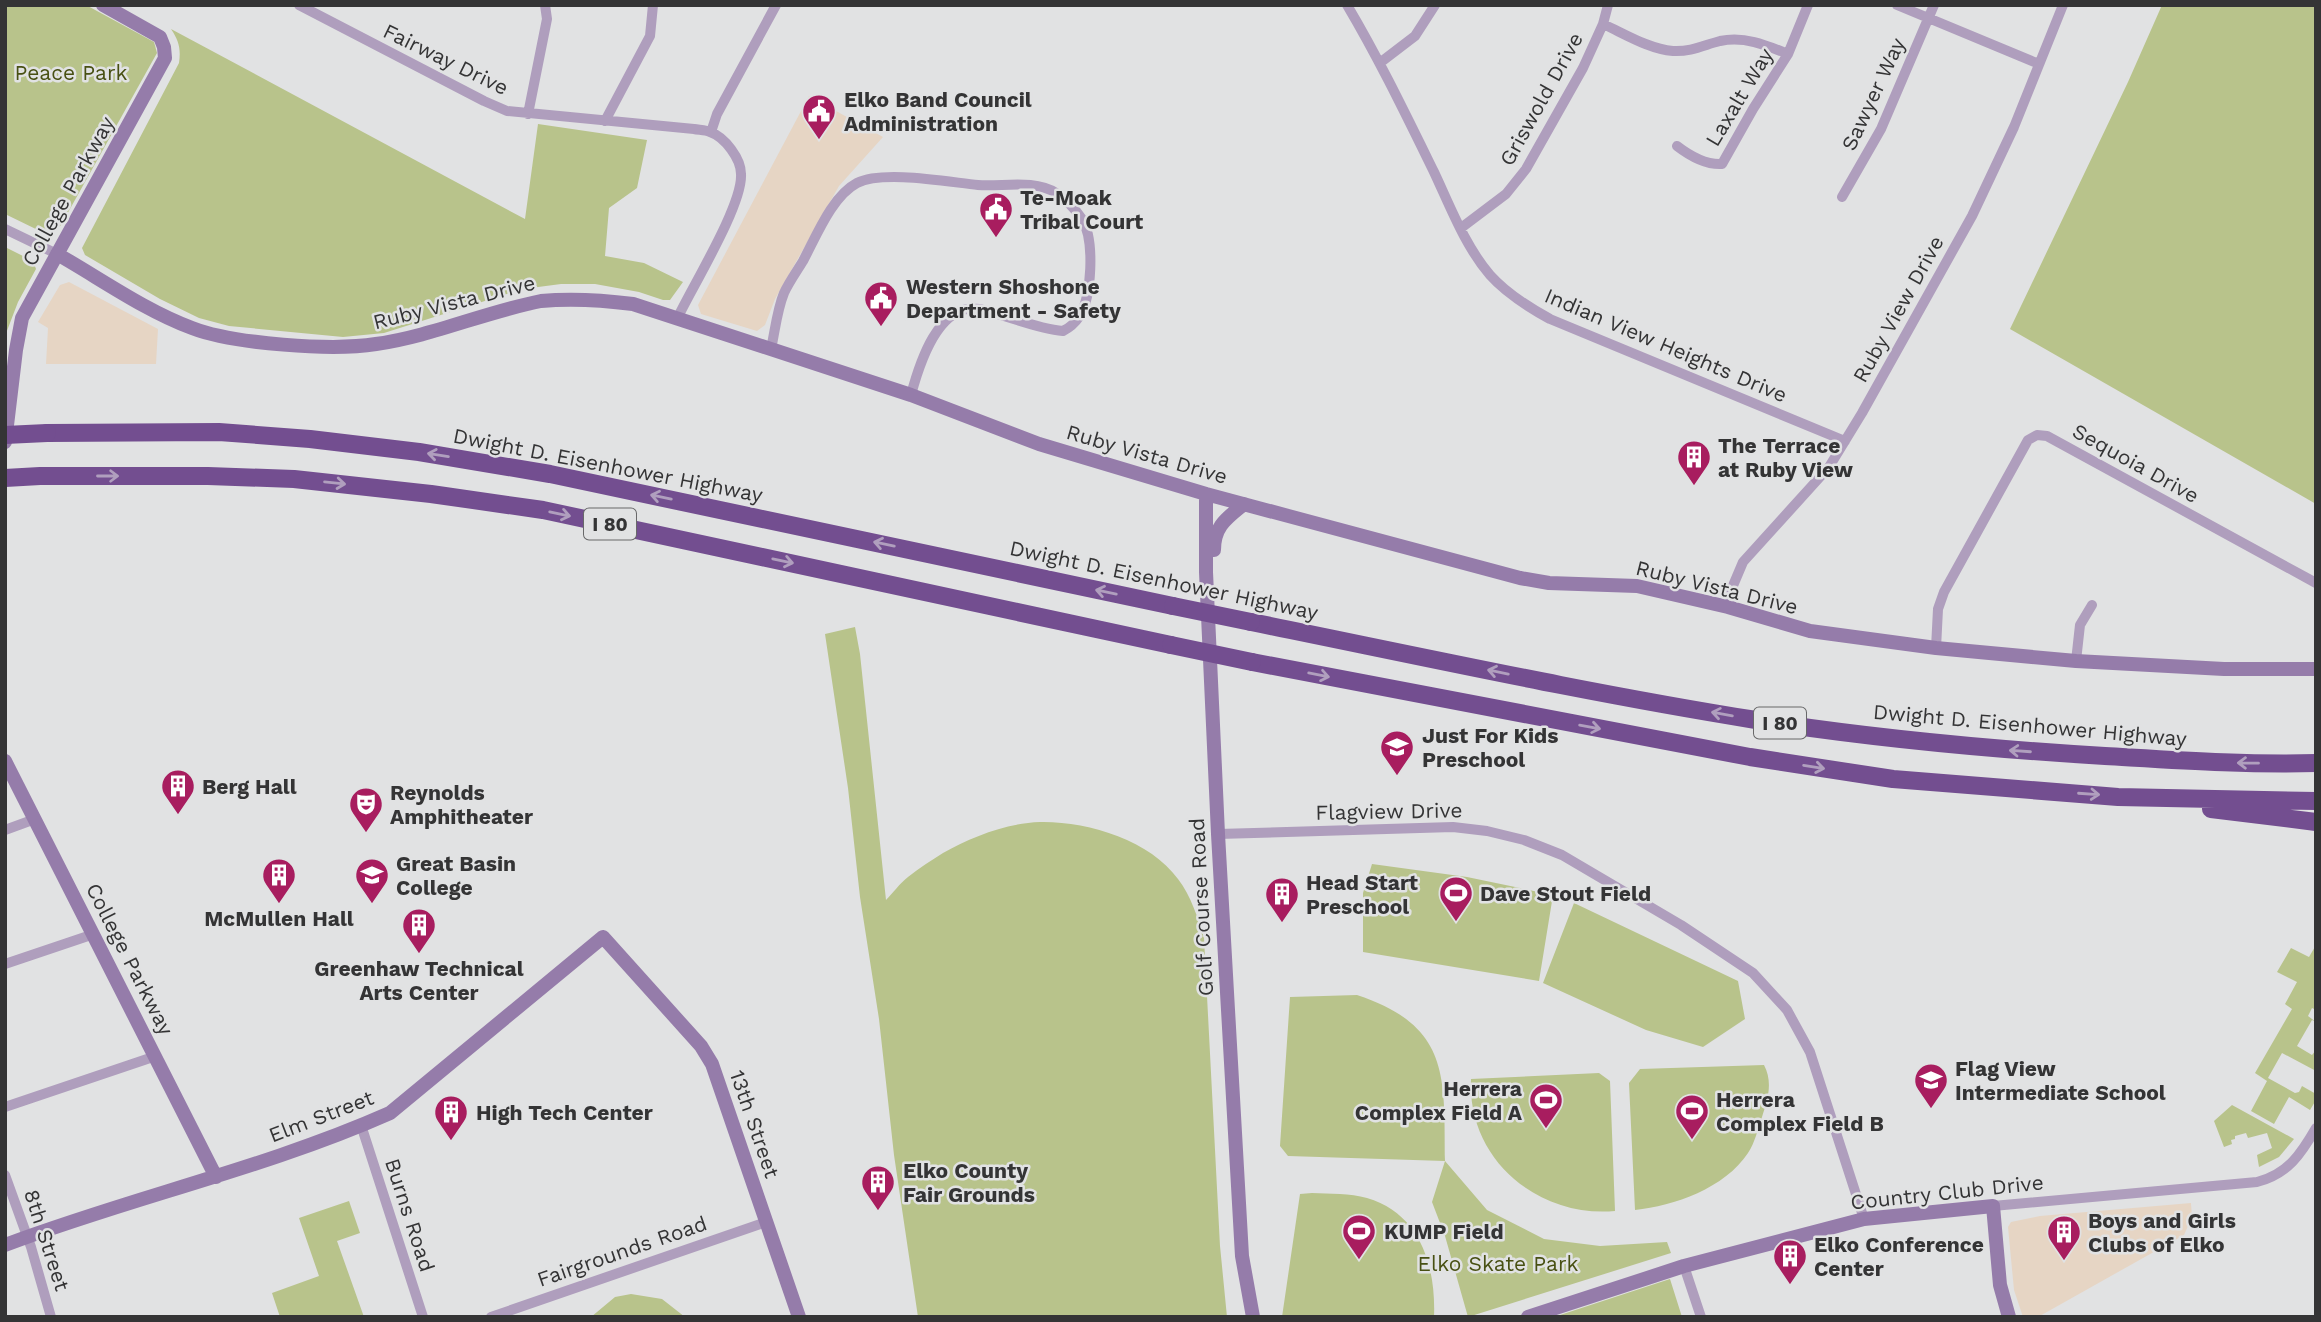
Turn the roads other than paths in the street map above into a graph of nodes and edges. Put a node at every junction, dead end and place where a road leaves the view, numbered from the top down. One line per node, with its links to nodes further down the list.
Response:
1 (104, 5): 25 (street, College Parkway)
2 (299, 5): 18 (street, Fairway Drive)
3 (545, 5): 18 (street)
4 (653, 5): 19 (street)
5 (776, 5): 20 (street)
6 (1347, 5): 16 (street, Indian View Heights Drive)
7 (1435, 5): 16 (street)
8 (1608, 5): 14 (street, Griswold Drive)
9 (1808, 5): 15 (street, Laxalt Way)
10 (1897, 5): 13 (street)
11 (1934, 5): 13 (street, Sawyer Way)
12 (2063, 5): 17 (street, Ruby View Drive)
13 (1928, 19): 17 (street); 22 (street, Sawyer Way)
14 (1603, 24): 15 (street); 23 (street, Griswold Drive)
15 (1788, 54): 21 (street, Laxalt Way)
16 (1381, 62): 23 (street, Indian View Heights Drive)
17 (2039, 64): 30 (street, Ruby View Drive)
18 (528, 114): 19 (street, Fairway Drive)
19 (605, 121): 20 (street, Fairway Drive)
20 (711, 132): 26 (street)
21 (1677, 146)
22 (1842, 197)
23 (1461, 228): 30 (street, Indian View Heights Drive)
24 (5, 229): 25 (street, Ruby Vista Drive)
25 (57, 254): 26 (street, Ruby Vista Drive); 31 (street, College Parkway)
26 (677, 318): 27 (street, Ruby Vista Drive)
27 (771, 349): 28 (street, Ruby Vista Drive); 28 (street)
28 (911, 395): 33 (street, Ruby Vista Drive)
29 (5, 435): 43 (highway, Dwight D. Eisenhower Highway / I 80, one-way to 29, bridge)
30 (1845, 441): 38 (street, Ruby View Drive)
31 (5, 442)
32 (5, 478): 44 (highway, I 80, one-way to 44, bridge)
33 (1206, 494): 34 (street, Ruby Vista Drive); 36 (street, Golf Course Road)
34 (1244, 504): 36 (street); 38 (street, Ruby Vista Drive)
35 (2316, 583): 39 (street, Sequoia Drive)
36 (1207, 600): 49 (street, Golf Course Road)
37 (2092, 605): 40 (street)
38 (1728, 607): 39 (street, Ruby Vista Drive)
39 (1936, 648): 40 (street, Ruby Vista Drive)
40 (2076, 661): 41 (street, Ruby Vista Drive)
41 (2316, 669)
42 (5, 761): 46 (street, College Parkway)
43 (2316, 763)
44 (2118, 797): 45 (highway, I 80); 47 (highway)
45 (2316, 801)
46 (35, 819): 48 (street); 50 (street, College Parkway)
47 (2316, 822)
48 (5, 830)
49 (1218, 834): 60 (street, Flagview Drive); 69 (street, Golf Course Road)
50 (93, 934): 52 (street); 53 (street, College Parkway)
51 (603, 937): 55 (street, Elm Street); 61 (street, 13th Street)
52 (5, 964)
53 (156, 1056): 54 (street); 58 (street, College Parkway)
54 (5, 1107)
55 (361, 1125): 58 (street, Elm Street); 66 (street, Burns Road)
56 (2316, 1128): 59 (street, Country Club Drive)
57 (5, 1175): 62 (street, 8th Street)
58 (216, 1177): 62 (street, Elm Street)
59 (1993, 1206): 60 (street, Country Club Drive); 72 (street)
60 (1864, 1219): 64 (street, Country Club Drive)
61 (766, 1222): 67 (street, Fairgrounds Road); 68 (street, 13th Street)
62 (27, 1237): 63 (street, Elm Street); 65 (street, 8th Street)
63 (5, 1245)
64 (1684, 1266): 70 (street, Country Club Drive); 71 (street)
65 (51, 1317)
66 (423, 1317)
67 (491, 1317)
68 (799, 1317)
69 (1253, 1317)
70 (1528, 1317)
71 (1701, 1317)
72 (2009, 1317)

